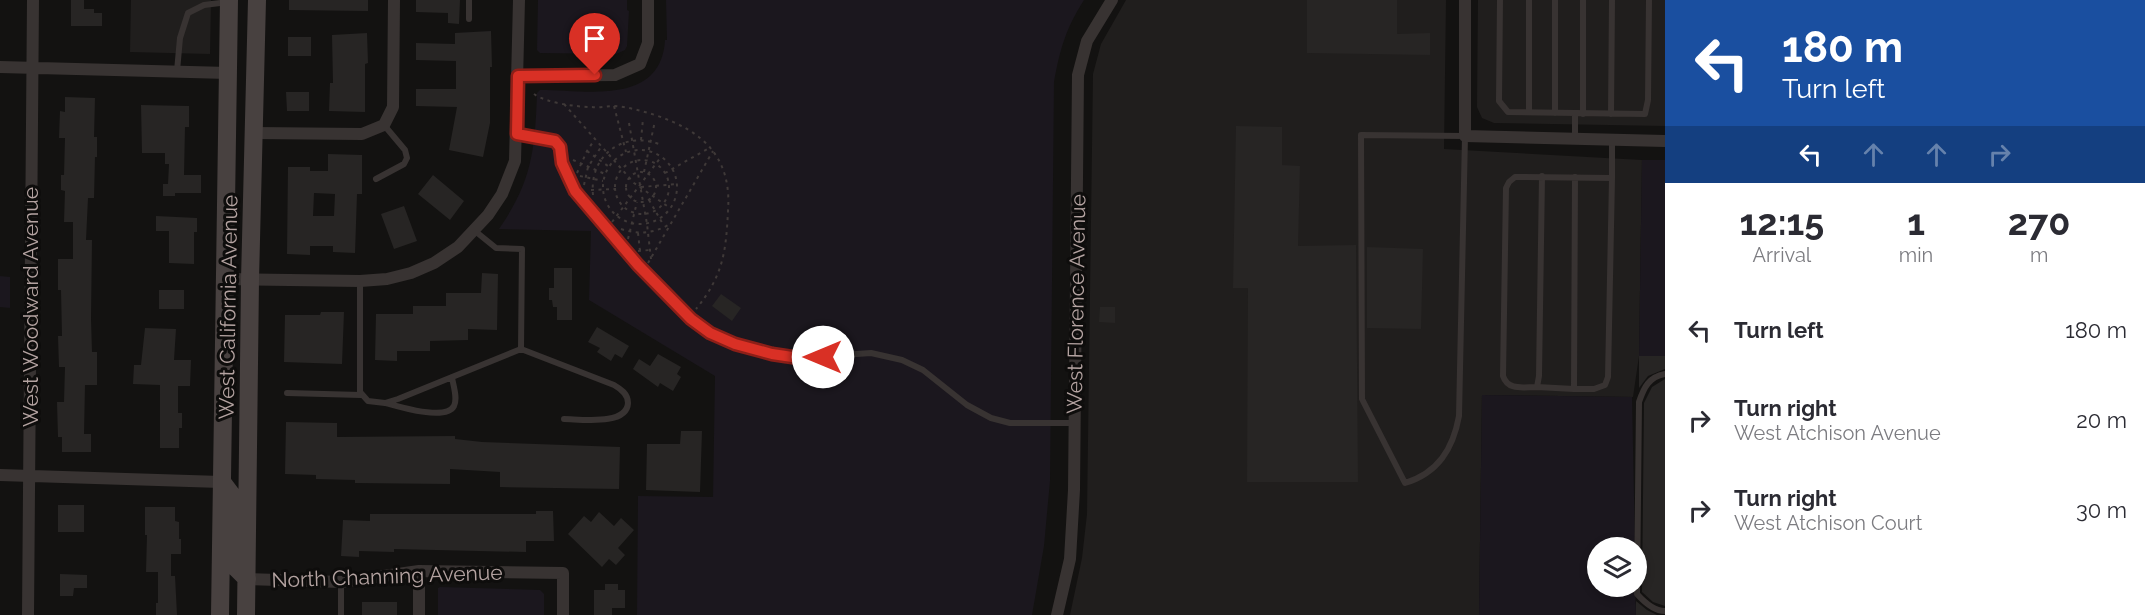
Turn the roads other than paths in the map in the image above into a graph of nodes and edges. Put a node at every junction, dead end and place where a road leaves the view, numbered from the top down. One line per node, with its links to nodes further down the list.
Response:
1 (33, 0): 18 (street, West Woodward Avenue)
2 (256, 0): 28 (main road, West California Avenue)
3 (394, 0): 27 (street)
4 (469, 0): 16 (lane)
5 (519, 0): 21 (street)
6 (648, 0): 21 (street)
7 (1112, 0): 51 (street, West Florence Avenue)
8 (1465, 0): 30 (street)
9 (1500, 0): 22 (lane)
10 (1529, 0): 22 (lane)
11 (1555, 0): 23 (lane)
12 (1583, 0): 25 (lane)
13 (1612, 0): 26 (lane)
14 (1649, 0): 26 (lane)
15 (229, 1): 19 (lane); 20 (main road, West California Avenue)
16 (470, 19)
17 (0, 67): 18 (street)
18 (32, 68): 19 (street); 53 (street, West Woodward Avenue)
19 (177, 71): 20 (street)
20 (228, 73): 39 (main road, West California Avenue)
21 (518, 76): 29 (street)
22 (1529, 112): 23 (lane)
23 (1555, 113): 24 (lane)
24 (1575, 114): 25 (lane); 31 (lane)
25 (1583, 114): 26 (lane)
26 (1611, 114)
27 (384, 125): 28 (street); 37 (lane)
28 (254, 133): 40 (main road, West California Avenue)
29 (517, 134): 38 (street); 51 (lane)
30 (1464, 136): 30 (lane); 31 (street)
31 (1575, 139): 32 (street)
32 (1612, 140): 33 (street); 36 (lane)
33 (1665, 141)
34 (1542, 176): 35 (lane); 45 (lane); 45 (lane)
35 (1575, 177): 36 (lane); 46 (lane)
36 (1612, 178): 46 (lane)
37 (376, 179)
38 (475, 231): 41 (street); 42 (lane)
39 (225, 279): 40 (street); 54 (main road, West California Avenue)
40 (250, 279): 41 (street); 56 (main road, West California Avenue)
41 (360, 281): 48 (lane)
42 (521, 349): 44 (lane); 50 (lane)
43 (1665, 374): 58 (lane)
44 (452, 377): 49 (lane); 49 (lane)
45 (1537, 387): 46 (lane)
46 (1574, 389)
47 (287, 393): 48 (lane)
48 (361, 395): 49 (lane)
49 (385, 403)
50 (564, 419)
51 (1075, 423): 65 (street, West Florence Avenue)
52 (0, 475): 53 (street)
53 (29, 476): 54 (street); 59 (street, West Woodward Avenue)
54 (221, 482): 56 (main road); 60 (main road, West California Avenue)
55 (419, 571): 57 (street, North Channing Avenue); 63 (street); 64 (street, North Channing Avenue)
56 (247, 579): 57 (street, North Channing Avenue); 61 (main road, West California Avenue)
57 (341, 582): 62 (lane)
58 (1665, 611)
59 (28, 615)
60 (220, 615)
61 (246, 615)
62 (341, 615)
63 (419, 615)
64 (563, 615)
65 (1058, 615)

